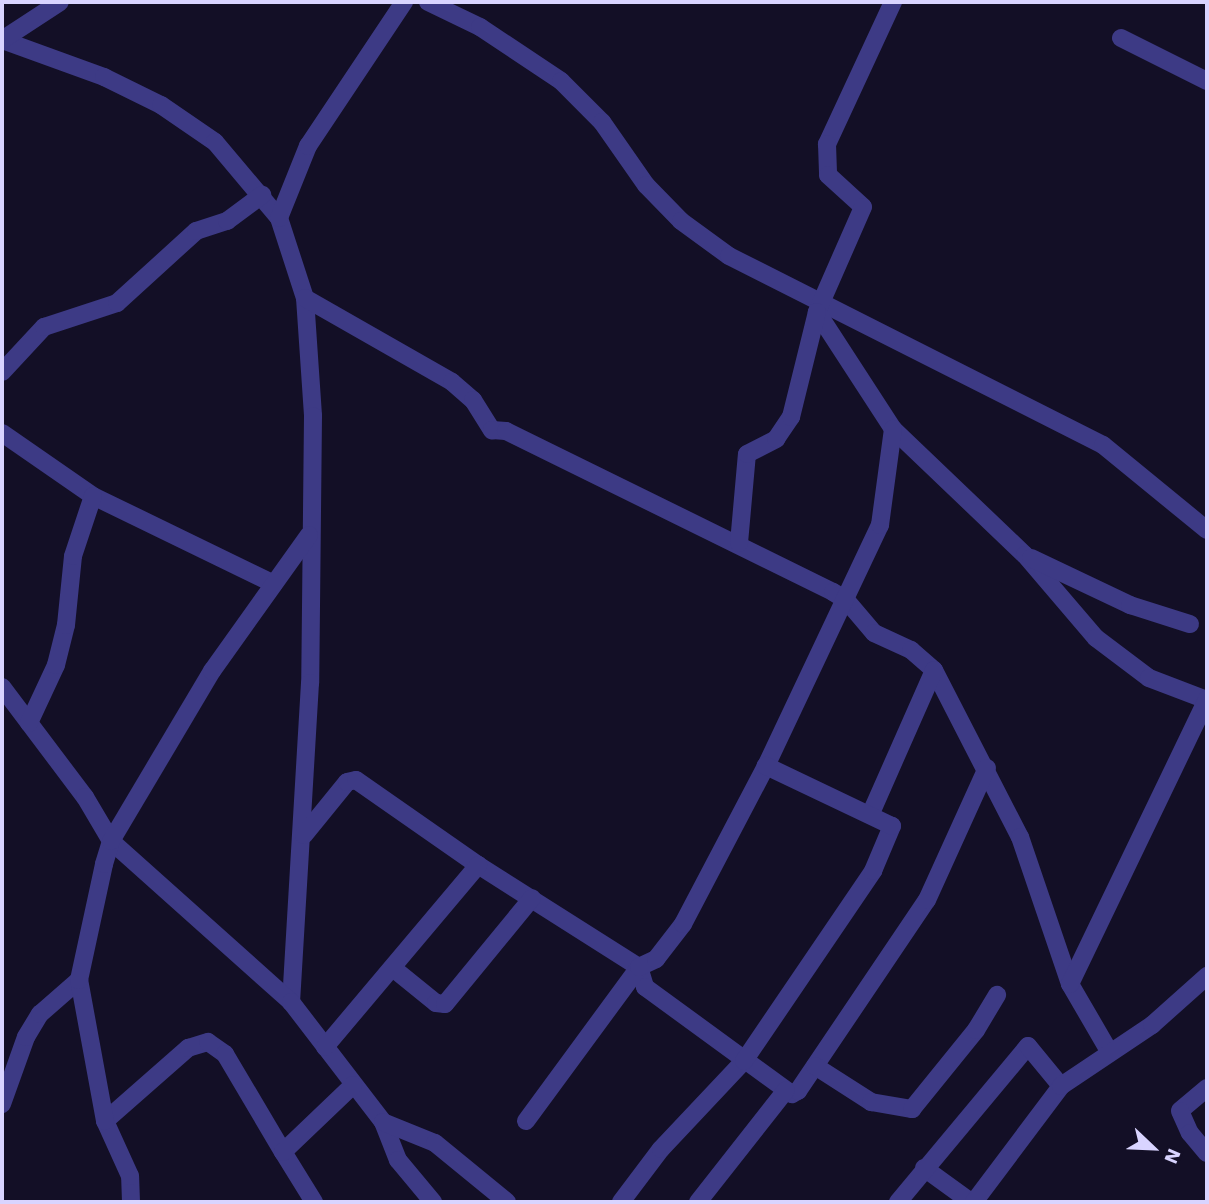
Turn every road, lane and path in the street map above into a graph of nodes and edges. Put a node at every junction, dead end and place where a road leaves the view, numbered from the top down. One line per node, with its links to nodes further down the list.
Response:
1 (60, 2): 6 (street)
2 (404, 2): 9 (street)
3 (428, 2): 11 (street)
4 (893, 2): 11 (street)
5 (1121, 38): 7 (street)
6 (2, 40): 8 (street)
7 (1207, 81)
8 (262, 195): 9 (street); 12 (street)
9 (279, 218): 10 (street)
10 (305, 298): 17 (street); 18 (street)
11 (817, 307): 13 (street); 16 (street); 18 (street)
12 (2, 372)
13 (893, 429): 19 (street); 21 (street)
14 (2, 433): 15 (street)
15 (93, 496): 20 (street); 26 (street)
16 (1207, 530)
17 (309, 535): 20 (street); 30 (street)
18 (739, 543): 21 (street)
19 (1025, 555): 22 (street); 25 (street)
20 (274, 584): 31 (street)
21 (846, 600): 23 (street); 27 (street)
22 (1190, 624)
23 (934, 670): 28 (street); 29 (street)
24 (2, 687): 26 (street)
25 (1207, 700): 38 (street)
26 (29, 723): 31 (street)
27 (766, 766): 29 (street); 34 (street)
28 (987, 768): 38 (street); 44 (street)
29 (871, 813): 43 (street)
30 (304, 835): 32 (street); 40 (street)
31 (111, 841): 37 (street); 40 (street)
32 (478, 865): 33 (street); 35 (street)
33 (532, 898): 34 (street); 35 (street)
34 (639, 967): 43 (street); 51 (street)
35 (394, 969): 41 (street)
36 (1207, 976): 42 (street)
37 (79, 980): 49 (street); 50 (street)
38 (1070, 984): 42 (street)
39 (997, 995): 44 (street)
40 (291, 1002): 41 (street)
41 (325, 1046): 45 (street)
42 (1109, 1051): 46 (street)
43 (744, 1060): 48 (street); 60 (street)
44 (815, 1066): 48 (street)
45 (353, 1085): 52 (street); 53 (street)
46 (1061, 1086): 55 (street); 63 (street)
47 (1207, 1088): 54 (street)
48 (786, 1090): 61 (street)
49 (2, 1104)
50 (105, 1121): 53 (street); 56 (street)
51 (526, 1121)
52 (383, 1122): 58 (street); 59 (street)
53 (283, 1152): 57 (street)
54 (1207, 1153)
55 (924, 1168): 62 (street); 63 (street)
56 (131, 1202)
57 (314, 1202)
58 (433, 1202)
59 (507, 1202)
60 (621, 1202)
61 (698, 1202)
62 (898, 1202)
63 (972, 1202)

